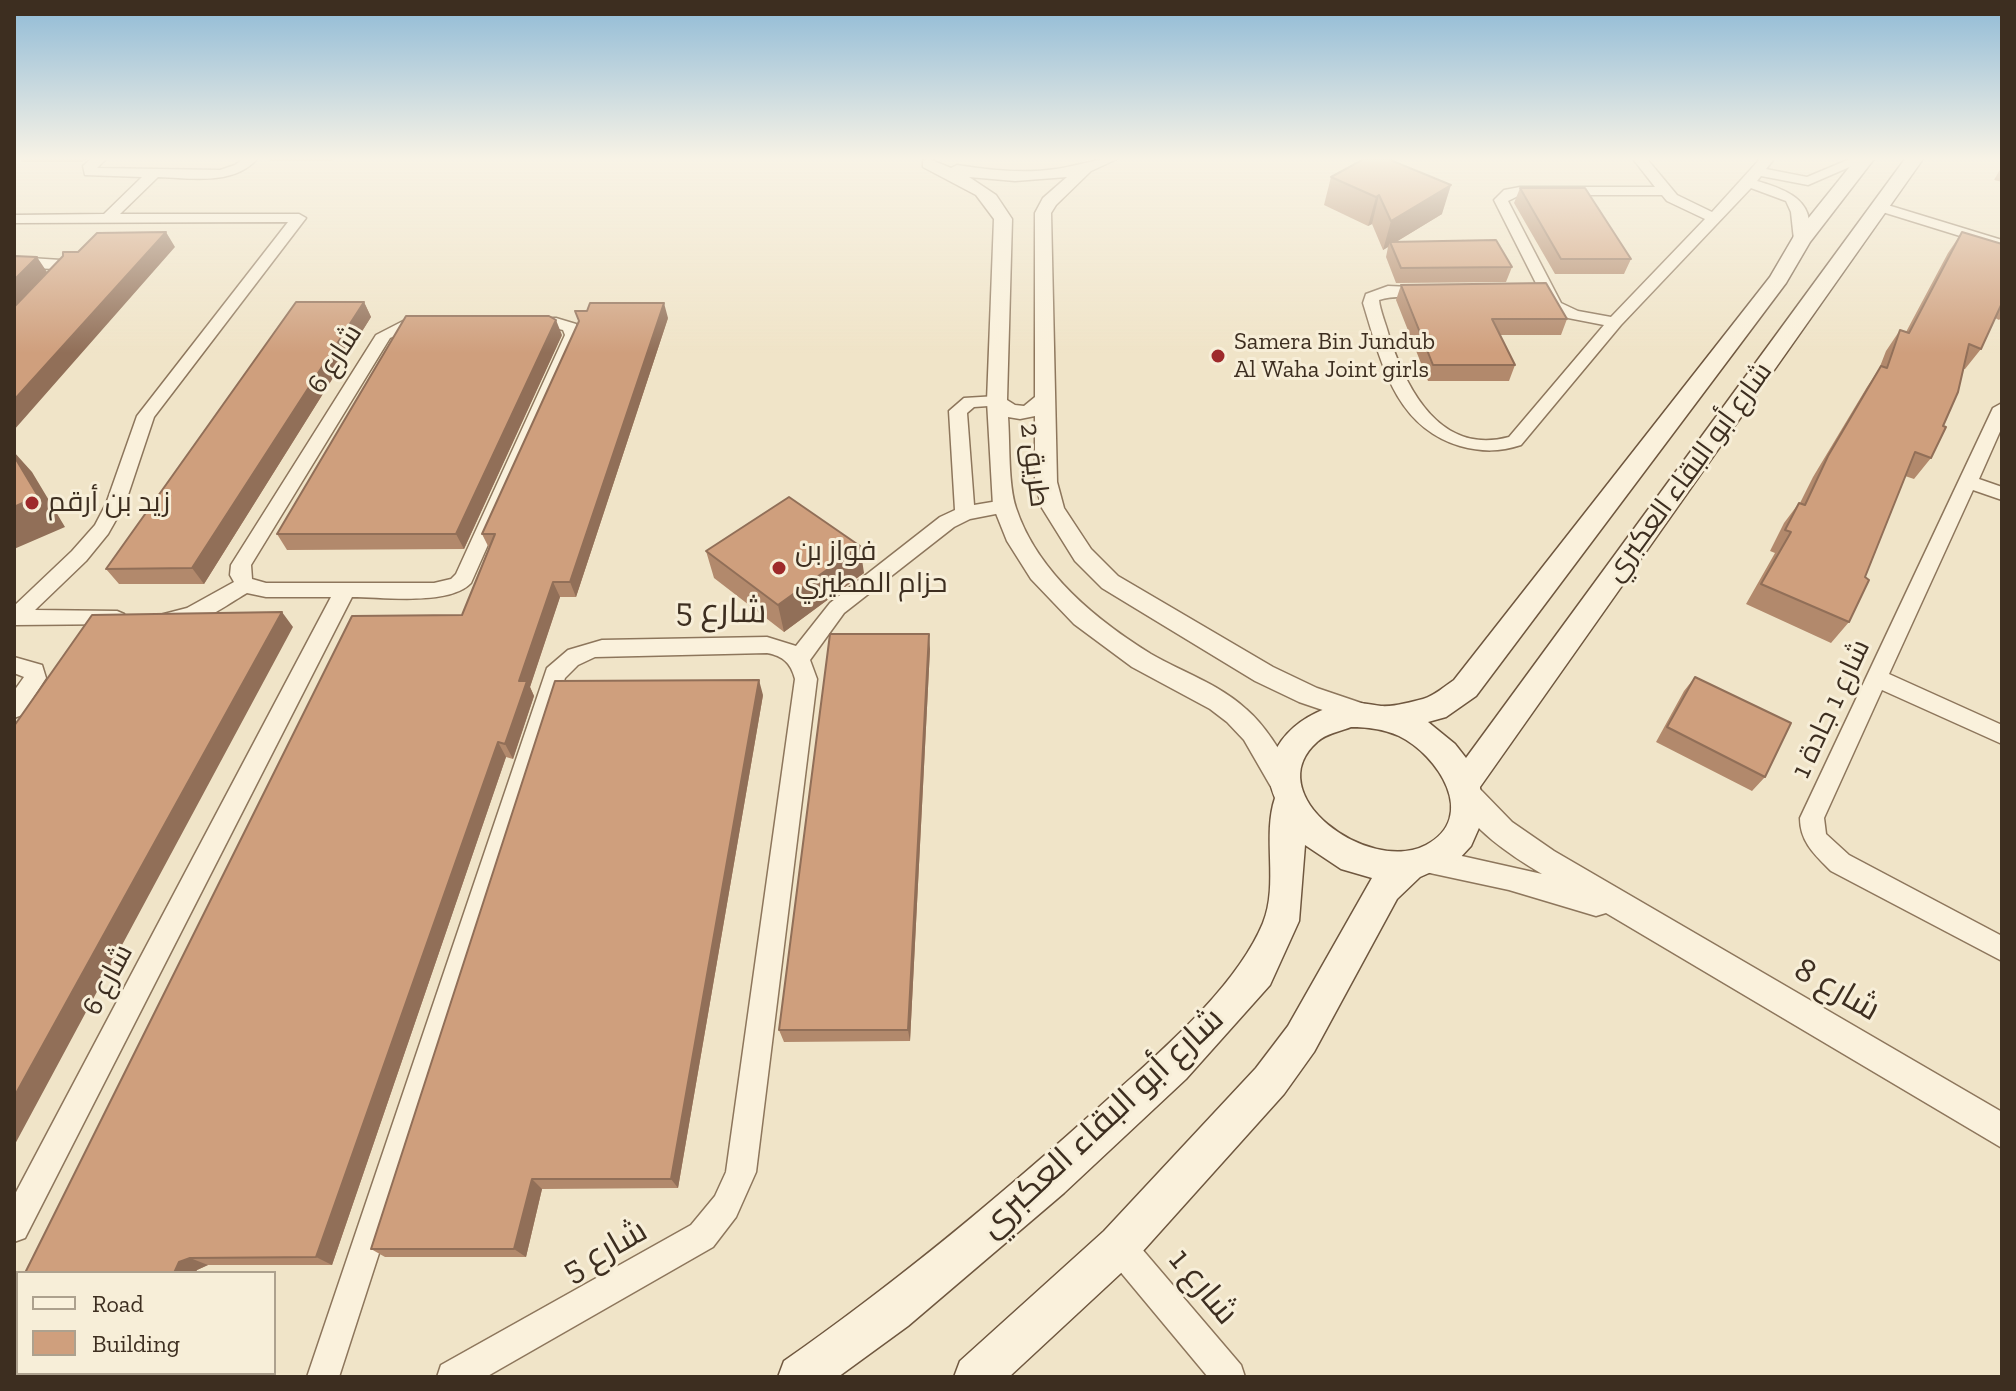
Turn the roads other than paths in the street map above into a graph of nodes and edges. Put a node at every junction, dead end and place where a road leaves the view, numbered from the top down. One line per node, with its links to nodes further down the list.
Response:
1 (294, 224): 28 (street)
2 (1006, 224): 12 (street, طريق 2)
3 (1036, 224): 12 (street, طريق 2)
4 (1509, 224): 17 (street)
5 (1708, 224): 17 (street)
6 (1801, 224): 10 (street)
7 (1813, 224): 10 (main road, شارع أبو البقاء العكبري)
8 (1869, 224): 18 (main road, شارع أبو البقاء العكبري)
9 (1935, 224): 11 (street)
10 (1801, 240): 14 (main road, شارع أبو البقاء العكبري)
11 (2002, 245)
12 (1022, 248): 19 (street, طريق 2); 20 (street, طريق 2)
13 (14, 262): 16 (street)
14 (1779, 279): 18 (main road); 33 (main road, شارع أبو البقاء العكبري)
15 (1451, 291): 17 (street)
16 (14, 321)
17 (1615, 322)
18 (1751, 387): 35 (main road, شارع أبو البقاء العكبري)
19 (1043, 400): 20 (street); 33 (street, طريق 2)
20 (997, 401): 24 (street, طريق 2); 25 (street)
21 (2002, 408): 22 (street, شارع 1 جادة 1)
22 (1967, 481): 23 (street); 31 (street, شارع 1 جادة 1)
23 (2002, 494)
24 (1004, 506): 25 (street); 36 (street, طريق 2)
25 (965, 513): 29 (street)
26 (245, 585): 27 (street, شارع 6); 27 (street, شارع 6); 28 (street)
27 (345, 591): 41 (street, شارع 6)
28 (14, 617)
29 (799, 658): 43 (street, شارع 5); 44 (street, شارع 5)
30 (14, 665): 32 (street)
31 (1879, 679): 34 (street); 39 (street, شارع 1 جادة 1)
32 (14, 709)
33 (1376, 717): 35 (main road); 36 (main road)
34 (2002, 735)
35 (1466, 790): 37 (main road); 38 (street, شارع 8)
36 (1286, 792): 37 (main road); 45 (main road, شارع أبو البقاء العكبري)
37 (1418, 863): 38 (street, شارع 8); 42 (main road)
38 (1633, 915): 40 (street, شارع 8)
39 (2002, 949)
40 (2002, 1131)
41 (14, 1227)
42 (1119, 1246): 46 (main road); 47 (street, شارع 1)
43 (323, 1377)
44 (453, 1377)
45 (800, 1377)
46 (976, 1377)
47 (1229, 1377)

